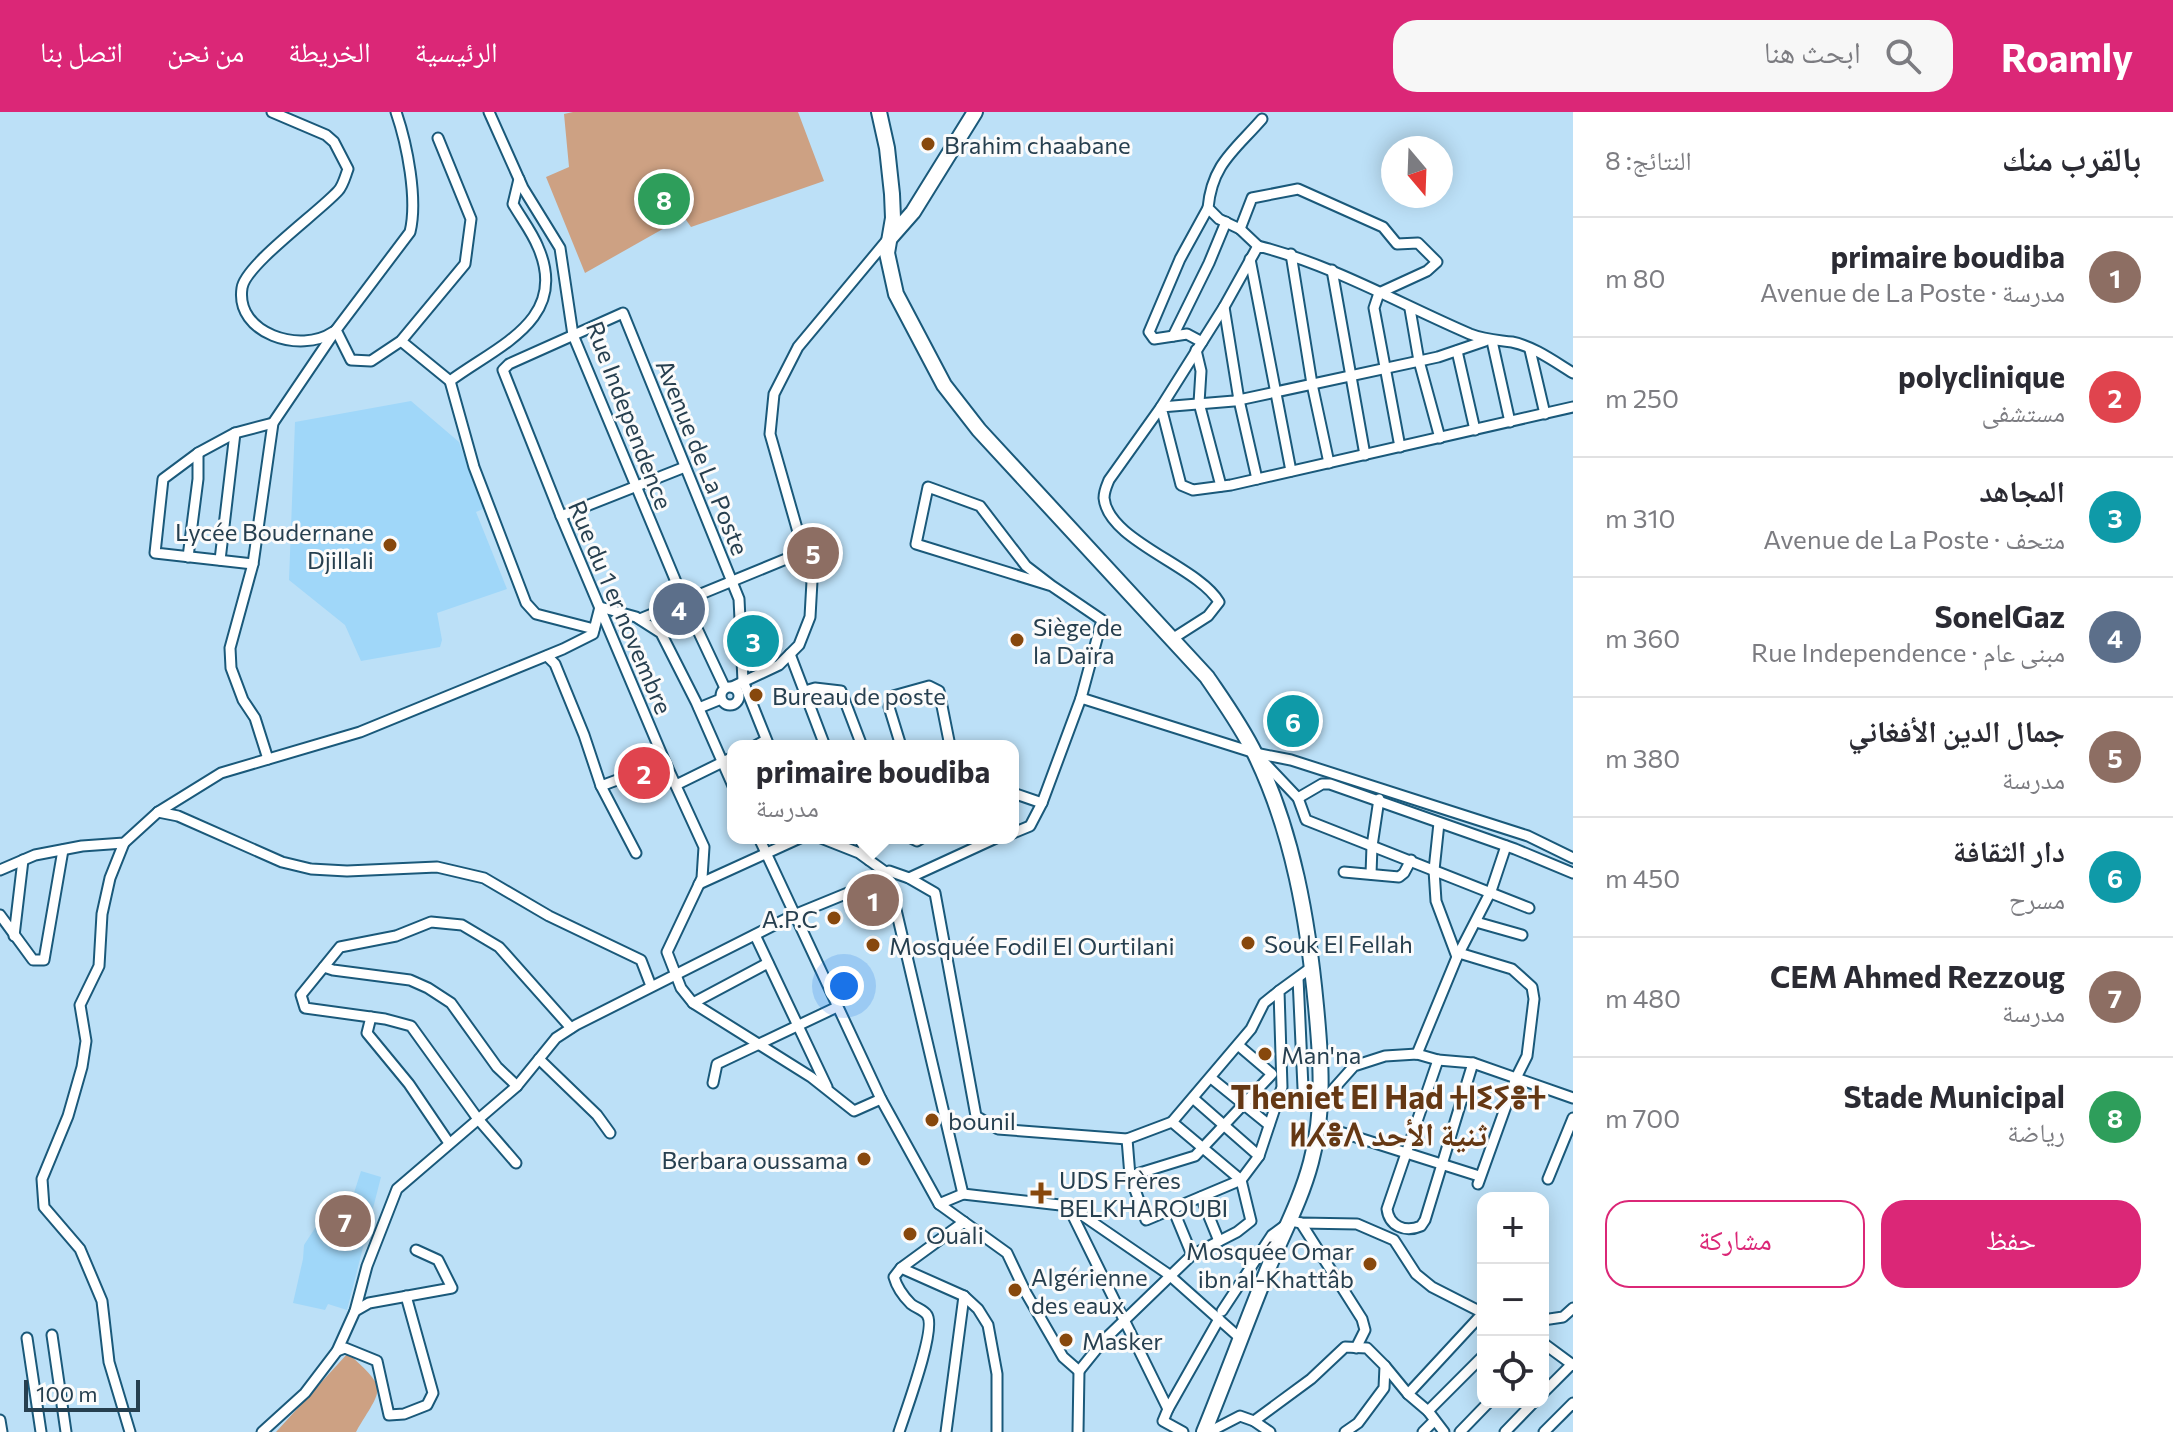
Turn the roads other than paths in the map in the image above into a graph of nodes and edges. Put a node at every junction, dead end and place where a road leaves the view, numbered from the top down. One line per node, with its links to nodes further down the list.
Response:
1 (272, 112): 20 (street)
2 (396, 112): 20 (street)
3 (489, 112): 8 (street, Rue Independence)
4 (879, 112): 12 (main road)
5 (975, 112): 12 (main road)
6 (1262, 119): 9 (street)
7 (438, 138): 23 (street)
8 (519, 179): 21 (street, Rue Independence); 33 (street)
9 (1208, 208): 10 (street); 22 (street)
10 (1226, 222): 11 (street); 22 (street)
11 (1240, 229): 13 (street); 17 (street)
12 (891, 237): 56 (street); 66 (main road)
13 (1258, 246): 14 (street); 15 (street)
14 (1291, 254): 16 (street); 34 (street)
15 (1250, 259): 18 (street); 35 (street)
16 (1332, 270): 17 (street); 32 (street)
17 (1379, 293): 19 (street); 29 (street)
18 (1224, 307): 25 (street); 36 (street)
19 (1410, 309): 24 (street); 28 (street)
20 (336, 330): 23 (street); 42 (street)
21 (573, 335): 30 (street, Avenue de La Poste); 50 (street, Avenue de La Poste); 54 (street, Rue Independence)
22 (1173, 336): 25 (street)
23 (401, 341): 33 (street)
24 (1489, 341): 26 (street); 27 (street); 41 (street)
25 (1199, 346): 37 (street); 38 (street)
26 (1530, 350): 31 (street); 40 (street)
27 (1457, 351): 28 (street); 43 (street)
28 (1419, 361): 29 (street); 45 (street)
29 (1385, 369): 32 (street); 46 (street)
30 (503, 370): 55 (street, Rue du 1 er novembre)
31 (1573, 373)
32 (1351, 375): 34 (street); 48 (street)
33 (450, 381): 65 (street)
34 (1312, 384): 35 (street); 49 (street)
35 (1274, 392): 36 (street); 51 (street)
36 (1239, 400): 37 (street); 52 (street)
37 (1199, 403): 38 (street); 53 (street)
38 (1161, 407): 53 (street); 66 (street)
39 (1573, 407): 40 (street)
40 (1545, 414): 41 (street)
41 (1510, 422): 43 (street)
42 (273, 423): 44 (street); 59 (street)
43 (1475, 430): 45 (street)
44 (235, 433): 47 (street); 58 (street)
45 (1440, 438): 46 (street)
46 (1400, 447): 48 (street)
47 (198, 453): 57 (street); 57 (street)
48 (1365, 455): 49 (street)
49 (1329, 463): 51 (street)
50 (685, 467): 54 (street); 60 (street, Avenue de La Poste)
51 (1291, 471): 52 (street)
52 (1257, 479): 53 (street)
53 (1221, 486)
54 (636, 487): 55 (street); 62 (street, Rue Independence)
55 (561, 516): 63 (street, Rue du 1 er novembre)
56 (803, 552): 60 (street); 67 (street)
57 (188, 557): 58 (street)
58 (220, 560): 59 (street)
59 (253, 564): 81 (street)
60 (732, 582): 62 (street); 69 (street, Avenue de La Poste)
61 (1052, 586): 61 (street); 72 (street)
62 (684, 601): 64 (street); 70 (street, Rue Independence)
63 (600, 607): 64 (street); 65 (street); 83 (street, Rue du 1 er novembre)
64 (640, 619): 74 (street)
65 (594, 629): 68 (street)
66 (1172, 639): 80 (main road)
67 (790, 654): 69 (street); 71 (street)
68 (547, 656): 81 (street); 87 (street)
69 (743, 681): 70 (street); 75 (street, Avenue de La Poste)
70 (728, 687): 73 (street); 73 (street)
71 (805, 691): 76 (street); 77 (street)
72 (1081, 698): 80 (street); 91 (street)
73 (721, 699): 74 (street)
74 (699, 708): 84 (street)
75 (767, 740)
76 (823, 740)
77 (860, 740)
78 (899, 740): 79 (street)
79 (949, 740)
80 (1255, 753): 89 (street); 106 (street); 129 (main road)
81 (268, 759): 92 (street)
82 (727, 760): 84 (street)
83 (665, 762): 86 (street, Rue du 1 er novembre); 87 (street)
84 (722, 762): 85 (street); 86 (street)
85 (727, 773)
86 (676, 785): 117 (street, Rue du 1 er novembre)
87 (601, 786): 104 (street)
88 (1019, 795): 91 (street)
89 (1298, 798): 90 (street); 101 (street)
90 (1379, 799): 93 (street); 101 (street)
91 (1042, 803): 94 (street)
92 (158, 812): 95 (street); 132 (street)
93 (1439, 823): 102 (street); 111 (street)
94 (1019, 831)
95 (124, 843): 103 (street); 217 (street)
96 (762, 844): 105 (street)
97 (786, 844): 105 (street)
98 (834, 844): 108 (street)
99 (862, 844): 108 (street)
100 (983, 844): 116 (street)
101 (1372, 846): 109 (street); 114 (street)
102 (1506, 846): 113 (street); 118 (street)
103 (63, 850): 107 (street); 125 (street)
104 (636, 853)
105 (766, 853): 117 (street); 121 (street)
106 (1573, 858)
107 (23, 860): 110 (street); 125 (street)
108 (869, 860): 115 (street)
109 (1411, 860): 111 (street); 114 (street)
110 (0, 870)
111 (1434, 870): 118 (street); 126 (street)
112 (1344, 872): 114 (street)
113 (1573, 873)
114 (1371, 874)
115 (886, 876): 116 (street); 121 (street); 175 (street)
116 (909, 878): 165 (street)
117 (699, 884): 130 (street, Rue du 1 er novembre)
118 (1491, 891): 119 (street); 122 (street)
119 (1529, 908)
120 (0, 915): 125 (street)
121 (794, 915): 123 (street); 135 (street)
122 (1476, 922): 124 (street); 126 (street)
123 (755, 935): 127 (street); 130 (street)
124 (1522, 935)
125 (14, 936)
126 (1458, 955): 141 (street); 146 (street)
127 (768, 963): 134 (street); 137 (street)
128 (324, 967): 136 (street); 138 (street); 148 (street)
129 (1312, 967): 131 (street); 155 (main road)
130 (675, 974): 132 (street); 134 (street)
131 (1298, 978): 133 (street); 150 (street)
132 (651, 986): 138 (street)
133 (1279, 991): 140 (street); 149 (street)
134 (693, 1003): 139 (street)
135 (837, 1007): 137 (street); 153 (street)
136 (371, 1017): 158 (street); 166 (street)
137 (797, 1026): 139 (street); 151 (street)
138 (571, 1028): 142 (street)
139 (759, 1044): 147 (street); 151 (street)
140 (1238, 1045): 145 (street); 156 (street)
141 (1417, 1054): 143 (street); 155 (street)
142 (539, 1059): 148 (street); 163 (street)
143 (1438, 1060): 144 (street); 168 (street)
144 (1473, 1063): 146 (street); 171 (street)
145 (1211, 1078): 154 (street); 156 (street)
146 (1516, 1078): 152 (street); 171 (street)
147 (713, 1083)
148 (517, 1086): 158 (street)
149 (1282, 1087): 150 (street); 160 (street)
150 (1303, 1088): 155 (street)
151 (830, 1092): 153 (street)
152 (1573, 1098)
153 (881, 1099): 177 (street)
154 (1194, 1099): 159 (street); 162 (street)
155 (1320, 1099): 161 (main road)
156 (1244, 1104): 160 (street); 162 (street)
157 (1573, 1118): 164 (street)
158 (478, 1119): 166 (street); 170 (street)
159 (1172, 1122): 165 (street); 167 (street)
160 (1269, 1125): 169 (street)
161 (1318, 1125): 168 (street); 181 (main road)
162 (1225, 1126): 167 (street); 169 (street)
163 (610, 1133)
164 (1570, 1134): 173 (street)
165 (1127, 1139): 172 (street)
166 (449, 1143): 190 (street)
167 (1204, 1148): 172 (street); 174 (street)
168 (1406, 1153): 171 (street); 171 (street)
169 (1259, 1156): 174 (street)
170 (516, 1163)
171 (1443, 1164)
172 (1130, 1176): 179 (street)
173 (1548, 1179)
174 (1241, 1180): 176 (street); 182 (street)
175 (963, 1194): 177 (street); 178 (street)
176 (1201, 1197): 179 (street); 182 (street)
177 (939, 1204): 180 (street)
178 (1069, 1206): 186 (street); 193 (street)
179 (1173, 1209): 184 (street)
180 (964, 1222): 185 (street); 203 (street)
181 (1296, 1222): 191 (street); 196 (main road); 197 (street); 205 (street)
182 (1219, 1241): 184 (street)
183 (416, 1250): 187 (street)
184 (1192, 1255): 186 (street)
185 (901, 1268): 188 (street); 219 (street)
186 (1170, 1276): 191 (street); 193 (street)
187 (406, 1296): 190 (street); 199 (street)
188 (964, 1296): 220 (street); 221 (street)
189 (1573, 1308): 192 (street)
190 (355, 1311): 199 (street)
191 (1220, 1315): 196 (street); 209 (street)
192 (1549, 1319)
193 (1124, 1321): 203 (street); 209 (street)
194 (52, 1335): 216 (street)
195 (27, 1338): 215 (street)
196 (1241, 1339): 224 (main road)
197 (1356, 1348): 202 (street); 212 (street)
198 (1549, 1348): 201 (street)
199 (337, 1351): 218 (street)
200 (1477, 1362): 210 (street)
201 (1572, 1364): 204 (street)
202 (1385, 1366): 205 (street); 226 (street)
203 (1079, 1371): 222 (street)
204 (1549, 1387)
205 (1408, 1394): 210 (street)
206 (1573, 1403): 231 (street)
207 (1483, 1408): 229 (street)
208 (1528, 1408): 230 (street)
209 (1168, 1409): 223 (street)
210 (1428, 1411): 213 (street)
211 (0, 1420): 214 (street)
212 (1254, 1421): 224 (street); 225 (street)
213 (1434, 1421): 227 (street); 228 (street)
214 (2, 1432)
215 (41, 1432)
216 (66, 1432)
217 (130, 1432)
218 (262, 1432)
219 (899, 1432)
220 (946, 1432)
221 (997, 1432)
222 (1078, 1432)
223 (1183, 1432)
224 (1206, 1432)
225 (1270, 1432)
226 (1345, 1432)
227 (1423, 1432)
228 (1444, 1432)
229 (1460, 1432)
230 (1505, 1432)
231 (1544, 1432)

